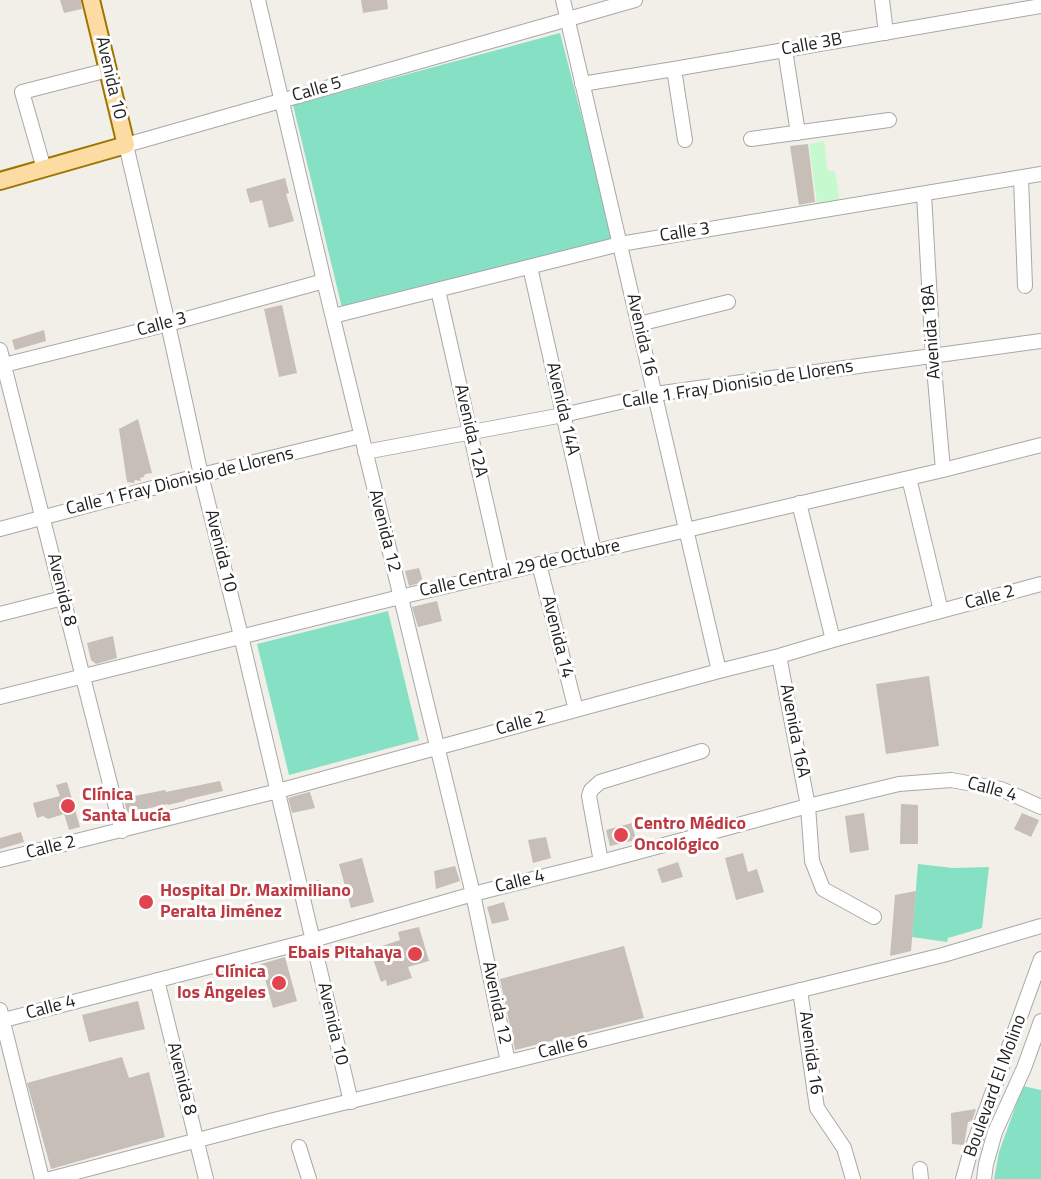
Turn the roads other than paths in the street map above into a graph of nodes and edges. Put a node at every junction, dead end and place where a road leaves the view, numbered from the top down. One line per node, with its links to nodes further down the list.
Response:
1 (91, 0): 11 (main road, Avenida 10)
2 (258, 0): 13 (street, Avenida 12)
3 (563, 0): 7 (street, Avenida 16)
4 (635, 0): 7 (street, Calle 5)
5 (882, 0): 8 (street)
6 (1041, 6): 8 (street, Calle 3B)
7 (567, 19): 12 (street, Avenida 16); 13 (street, Calle 5)
8 (886, 33): 9 (street, Calle 3B)
9 (785, 50): 10 (street, Calle 3B); 15 (street)
10 (674, 69): 12 (street, Calle 3B); 17 (street)
11 (108, 70): 18 (main road, Avenida 10); 19 (street)
12 (582, 84): 24 (street, Avenida 16)
13 (281, 101): 18 (street, Calle 5); 26 (street, Avenida 12)
14 (889, 120): 15 (street)
15 (798, 133): 16 (street)
16 (750, 139)
17 (685, 140)
18 (126, 145): 19 (main road, Calle 5); 31 (street, Avenida 10)
19 (44, 169): 22 (main road, Calle 5)
20 (1041, 174): 21 (street, Calle 3)
21 (1021, 178): 23 (street, Calle 3); 27 (street)
22 (0, 181)
23 (924, 194): 24 (street, Calle 3); 35 (street, Avenida 18A)
24 (620, 244): 25 (street, Calle 3); 32 (street, Avenida 16)
25 (530, 267): 28 (street, Calle 3); 38 (street, Avenida 14A)
26 (324, 281): 30 (street, Avenida 12); 31 (street, Calle 3)
27 (1025, 286)
28 (438, 290): 30 (street, Calle 3); 39 (street, Avenida 12A)
29 (728, 302): 32 (street)
30 (333, 316): 40 (street, Avenida 12)
31 (168, 324): 36 (street, Calle 3); 44 (street, Avenida 10)
32 (639, 324): 37 (street, Avenida 16)
33 (1041, 341): 35 (street, Calle 1 Fray Dionisio de Llorens)
34 (0, 350): 36 (street, Avenida 8)
35 (933, 356): 37 (street, Calle 1 Fray Dionisio de Llorens); 43 (street, Avenida 18A)
36 (2, 366): 47 (street, Avenida 8)
37 (655, 394): 38 (street, Calle 1 Fray Dionisio de Llorens); 49 (street, Avenida 16)
38 (563, 415): 39 (street, Calle 1 Fray Dionisio de Llorens); 50 (street, Avenida 14A)
39 (470, 432): 42 (street, Calle 1 Fray Dionisio de Llorens); 52 (street, Avenida 12A)
40 (361, 436): 42 (street, Avenida 12); 44 (street, Calle 1 Fray Dionisio de Llorens)
41 (1041, 445): 43 (street, Calle Central 29 de Octubre)
42 (365, 452): 55 (street, Avenida 12)
43 (943, 470): 45 (street, Calle Central 29 de Octubre)
44 (201, 475): 47 (street, Calle 1 Fray Dionisio de Llorens); 58 (street, Avenida 10)
45 (909, 478): 46 (street, Calle Central 29 de Octubre); 56 (street)
46 (799, 503): 49 (street, Calle Central 29 de Octubre); 59 (street)
47 (42, 517): 48 (street, Calle 1 Fray Dionisio de Llorens); 54 (street, Avenida 8)
48 (0, 529)
49 (686, 530): 50 (street, Calle Central 29 de Octubre); 61 (street, Avenida 16)
50 (594, 551): 51 (street, Calle Central 29 de Octubre)
51 (539, 564): 52 (street, Calle Central 29 de Octubre); 65 (street, Avenida 14)
52 (502, 573): 55 (street, Calle Central 29 de Octubre)
53 (1041, 584): 56 (street, Calle 2)
54 (63, 597): 57 (street); 62 (street, Avenida 8)
55 (400, 597): 58 (street, Calle Central 29 de Octubre); 66 (street, Avenida 12)
56 (941, 611): 59 (street, Calle 2)
57 (0, 614)
58 (241, 636): 62 (street, Calle Central 29 de Octubre); 68 (street, Avenida 10)
59 (833, 640): 60 (street, Calle 2)
60 (779, 656): 61 (street, Calle 2); 69 (street, Avenida 16A)
61 (719, 671): 65 (street, Calle 2)
62 (83, 676): 64 (street, Calle Central 29 de Octubre); 71 (street, Avenida 8)
63 (0, 682): 64 (street)
64 (2, 696)
65 (576, 710): 66 (street, Calle 2)
66 (436, 747): 68 (street, Calle 2); 74 (street, Avenida 12)
67 (702, 751): 73 (street)
68 (278, 791): 71 (street, Calle 2); 77 (street, Avenida 10)
69 (808, 806): 70 (street, Calle 4); 73 (street, Calle 4); 75 (street, Avenida 16A)
70 (1041, 807)
71 (122, 831): 72 (street, Calle 2)
72 (0, 860)
73 (601, 862): 74 (street, Calle 4)
74 (472, 894): 77 (street, Calle 4); 83 (street, Avenida 12)
75 (874, 917)
76 (1041, 926): 80 (street, Calle 6)
77 (313, 940): 79 (street, Calle 4); 84 (street, Avenida 10)
78 (1041, 959): 92 (street, Boulevard El Molino)
79 (157, 980): 81 (street, Calle 4); 85 (street, Avenida 8)
80 (800, 990): 83 (street, Calle 6); 91 (street, Avenida 16)
81 (1, 1017): 87 (street)
82 (1041, 1022): 93 (street, Boulevard El Molino)
83 (508, 1062): 84 (street, Calle 6)
84 (351, 1102): 85 (street, Calle 6)
85 (196, 1140): 88 (street, Calle 6); 89 (street, Avenida 8)
86 (299, 1147): 90 (street)
87 (42, 1179)
88 (51, 1179)
89 (206, 1179)
90 (309, 1179)
91 (853, 1179)
92 (963, 1179)
93 (984, 1179)

